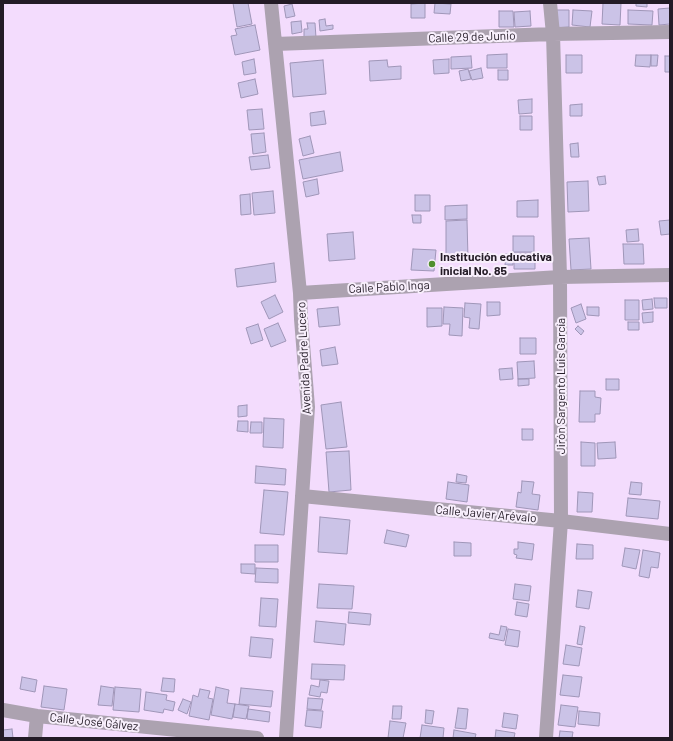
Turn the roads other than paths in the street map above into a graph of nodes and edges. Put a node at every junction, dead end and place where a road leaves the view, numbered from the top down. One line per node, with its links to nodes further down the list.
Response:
1 (271, 3): 5 (street, Avenida Padre Lucero)
2 (550, 3): 4 (street, Jirón Sargento Luis García)
3 (670, 32): 4 (street, Calle 29 de Junio)
4 (553, 34): 5 (street, Calle 29 de Junio); 7 (street, Jirón Sargento Luis García)
5 (274, 44): 8 (street, Avenida Padre Lucero)
6 (670, 275): 7 (street, Calle Pablo Inga)
7 (560, 277): 8 (street, Calle Pablo Inga); 10 (street, Jirón Sargento Luis García)
8 (300, 293): 9 (street, Avenida Padre Lucero)
9 (302, 496): 10 (street, Calle Javier Arévalo); 16 (street, Avenida Padre Lucero)
10 (561, 521): 11 (street, Calle Javier Arévalo); 17 (street, Jirón Sargento Luis García)
11 (670, 534)
12 (3, 710): 13 (street, Calle José Gálvez)
13 (37, 716): 14 (street); 15 (street, Calle José Gálvez)
14 (35, 738)
15 (256, 738)
16 (286, 738)
17 (546, 738)

